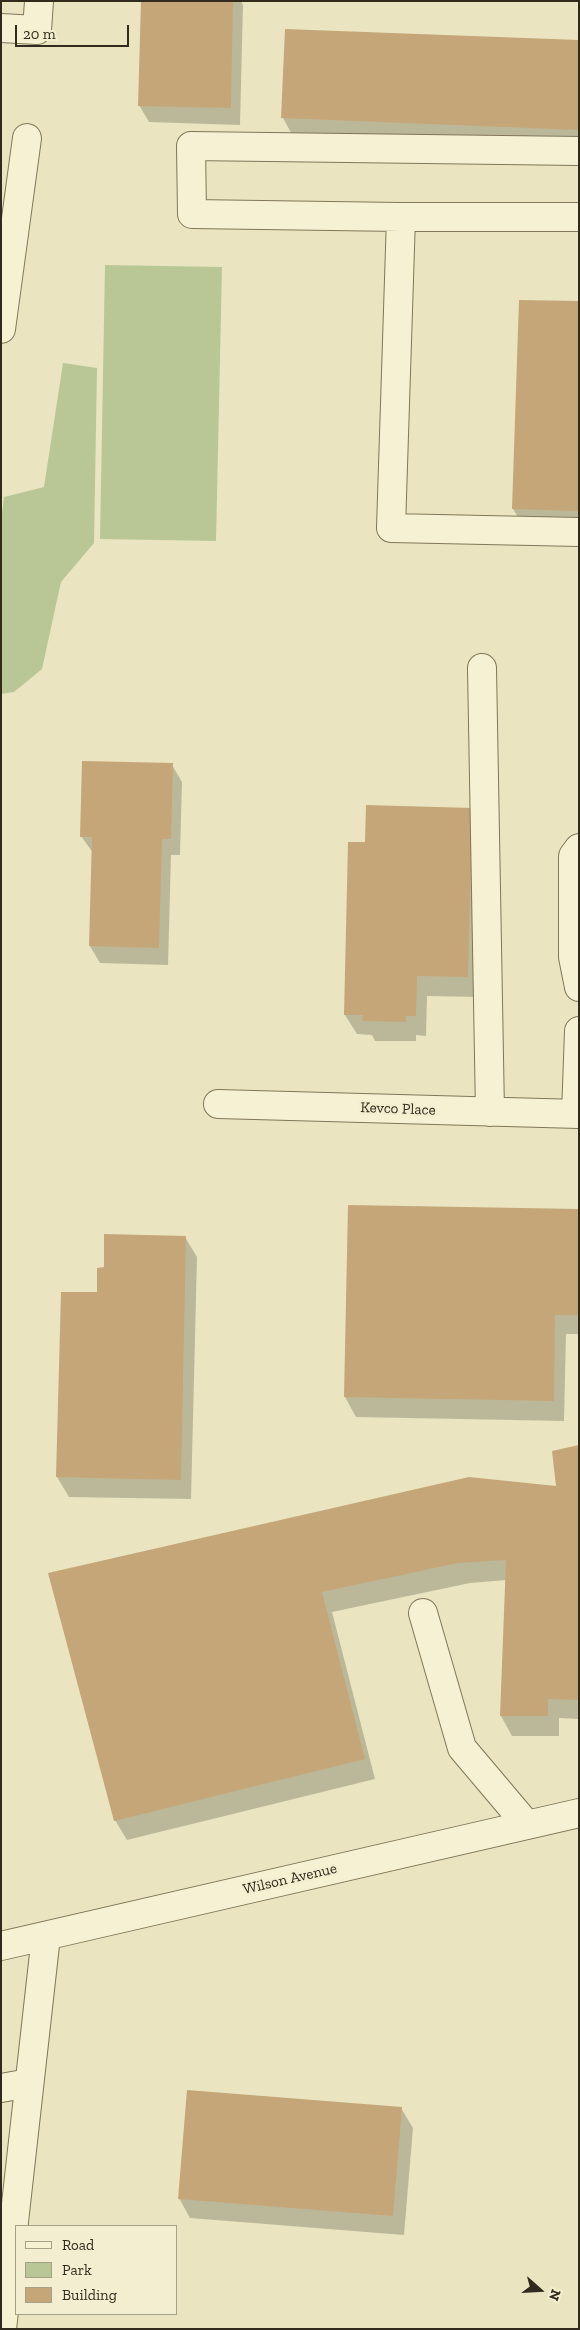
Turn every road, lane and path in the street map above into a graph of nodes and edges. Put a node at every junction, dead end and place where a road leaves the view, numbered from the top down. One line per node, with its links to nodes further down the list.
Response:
1 (39, 1): 2 (street)
2 (1, 28)
3 (27, 138): 5 (street)
4 (579, 151): 6 (street)
5 (11, 182): 8 (street)
6 (401, 217): 7 (street); 10 (street)
7 (579, 217)
8 (4, 280): 9 (street)
9 (1, 329)
10 (579, 532)
11 (482, 668): 16 (street)
12 (579, 848): 13 (street)
13 (579, 987)
14 (579, 1031): 17 (street)
15 (218, 1104): 16 (street, Kevco Place)
16 (490, 1112): 17 (street, Kevco Place)
17 (577, 1114)
18 (423, 1613): 20 (street)
19 (579, 1813): 20 (street, Wilson Avenue)
20 (527, 1825): 21 (street, Wilson Avenue)
21 (46, 1936): 22 (street, Wilson Avenue); 23 (street)
22 (1, 1946)
23 (29, 2083): 24 (street); 25 (street)
24 (1, 2088)
25 (2, 2329)

